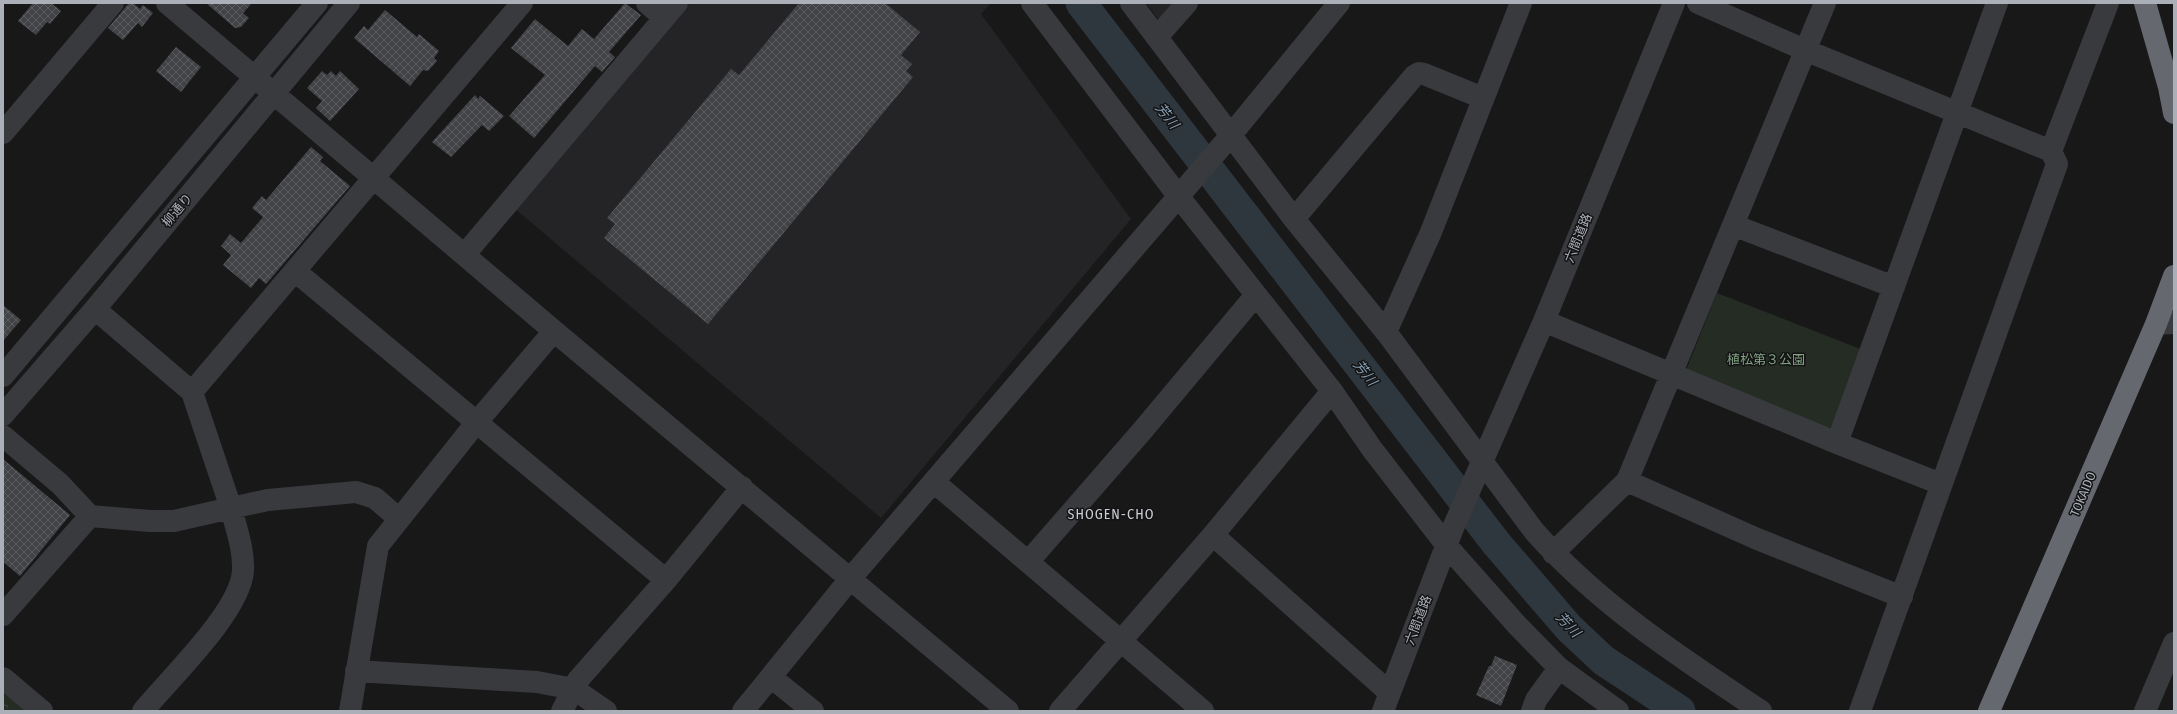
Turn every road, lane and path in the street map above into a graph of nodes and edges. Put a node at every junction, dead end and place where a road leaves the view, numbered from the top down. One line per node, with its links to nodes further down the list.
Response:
1 (113, 3): 26 (street)
2 (167, 3): 21 (street)
3 (317, 3): 21 (street, 柳通り)
4 (350, 3): 22 (street, 柳通り)
5 (522, 3): 29 (street)
6 (647, 3): 18 (street)
7 (1032, 3): 30 (street)
8 (1131, 3): 19 (street)
9 (1187, 3): 19 (street)
10 (1339, 3): 27 (street)
11 (1521, 3): 23 (street)
12 (1674, 3): 39 (street, 六間道路)
13 (1698, 3): 20 (street)
14 (1825, 3): 20 (street)
15 (1997, 3): 24 (street)
16 (2108, 3): 28 (street)
17 (2145, 3): 25 (highway)
18 (671, 10): 33 (street)
19 (1157, 37): 27 (street)
20 (1805, 50): 24 (street); 32 (street)
21 (255, 77): 22 (street); 44 (street, 柳通り)
22 (274, 93): 29 (street); 38 (street, 柳通り)
23 (1484, 98): 31 (street); 42 (street)
24 (1958, 113): 28 (street); 36 (street)
25 (2174, 114)
26 (3, 132)
27 (1229, 138): 30 (street); 31 (street)
28 (2051, 151): 54 (street)
29 (375, 177): 33 (street); 34 (street)
30 (1182, 193): 37 (street); 53 (street)
31 (1294, 219): 42 (street)
32 (1733, 224): 36 (street); 43 (street)
33 (465, 254): 41 (street)
34 (295, 272): 46 (street); 48 (street)
35 (2174, 276): 40 (highway, TOKAIDO)
36 (1894, 286): 50 (street)
37 (1255, 296): 45 (street); 62 (street)
38 (95, 309): 46 (street); 47 (street, 柳通り)
39 (1544, 321): 43 (street); 51 (street, 六間道路)
40 (2165, 324): 89 (highway, TOKAIDO)
41 (554, 331): 48 (street); 55 (street)
42 (1386, 332): 51 (street)
43 (1671, 373): 50 (street); 52 (street)
44 (3, 376)
45 (1332, 391): 59 (street); 60 (street)
46 (192, 392): 56 (street)
47 (3, 416)
48 (476, 423): 58 (street); 64 (street)
49 (3, 436): 57 (street)
50 (1837, 443): 54 (street)
51 (1480, 467): 60 (street, 六間道路); 61 (street)
52 (1626, 481): 61 (street); 65 (street)
53 (934, 482): 62 (street); 63 (street)
54 (1941, 484): 65 (street)
55 (742, 487): 63 (street); 64 (street)
56 (231, 508): 57 (street); 58 (street); 76 (street)
57 (90, 516): 66 (street)
58 (398, 518): 70 (street)
59 (1213, 535): 67 (street); 74 (street)
60 (1450, 537): 69 (street); 74 (street, 六間道路)
61 (1553, 553): 87 (street)
62 (1028, 562): 67 (street)
63 (850, 579): 72 (street); 82 (street)
64 (666, 580): 73 (street)
65 (1902, 597): 88 (street)
66 (3, 615)
67 (1119, 641): 83 (street); 84 (street)
68 (2174, 643): 90 (street)
69 (1559, 668): 85 (street); 86 (street)
70 (356, 671): 73 (street); 77 (street)
71 (3, 678): 75 (street)
72 (772, 678): 80 (street); 81 (street)
73 (574, 690): 78 (street); 79 (street)
74 (1387, 702)
75 (42, 711)
76 (143, 711)
77 (350, 711)
78 (562, 711)
79 (606, 711)
80 (743, 711)
81 (813, 711)
82 (1008, 711)
83 (1060, 711)
84 (1203, 711)
85 (1532, 711)
86 (1618, 711)
87 (1761, 711)
88 (1860, 711)
89 (1989, 711)
90 (2145, 711)

